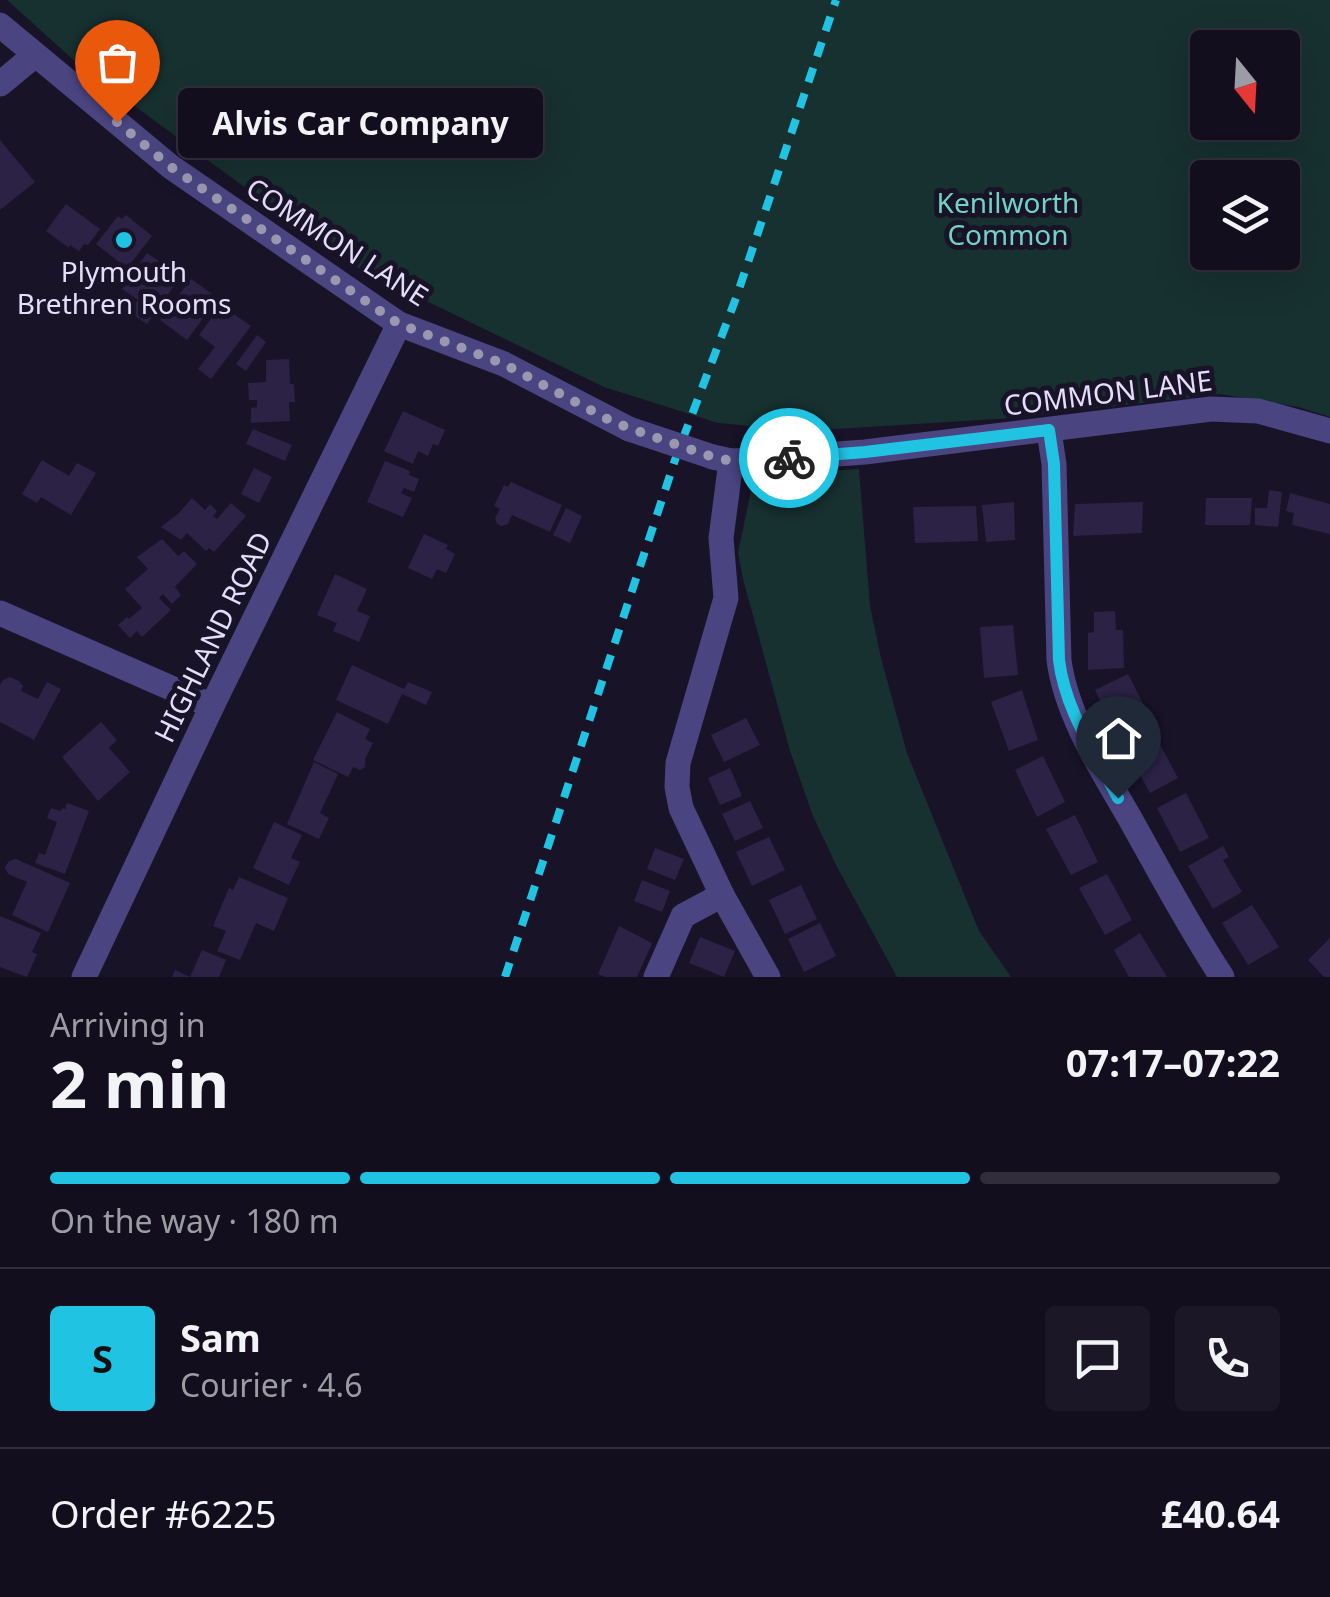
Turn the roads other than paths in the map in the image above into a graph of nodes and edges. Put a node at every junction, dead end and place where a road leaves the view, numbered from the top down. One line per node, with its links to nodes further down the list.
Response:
1 (0, 25): 2 (street, COMMON LANE)
2 (35, 55): 3 (street); 4 (street, COMMON LANE)
3 (0, 84)
4 (399, 324): 7 (street, COMMON LANE, bridge); 9 (street, HIGHLAND ROAD)
5 (1049, 430): 6 (street, COMMON LANE); 7 (street, COMMON LANE); 14 (street)
6 (1330, 431)
7 (733, 459): 10 (street)
8 (0, 612): 9 (street)
9 (212, 706): 11 (street, HIGHLAND ROAD)
10 (722, 895): 12 (street); 13 (street)
11 (84, 977)
12 (656, 977)
13 (768, 977)
14 (1222, 977)

